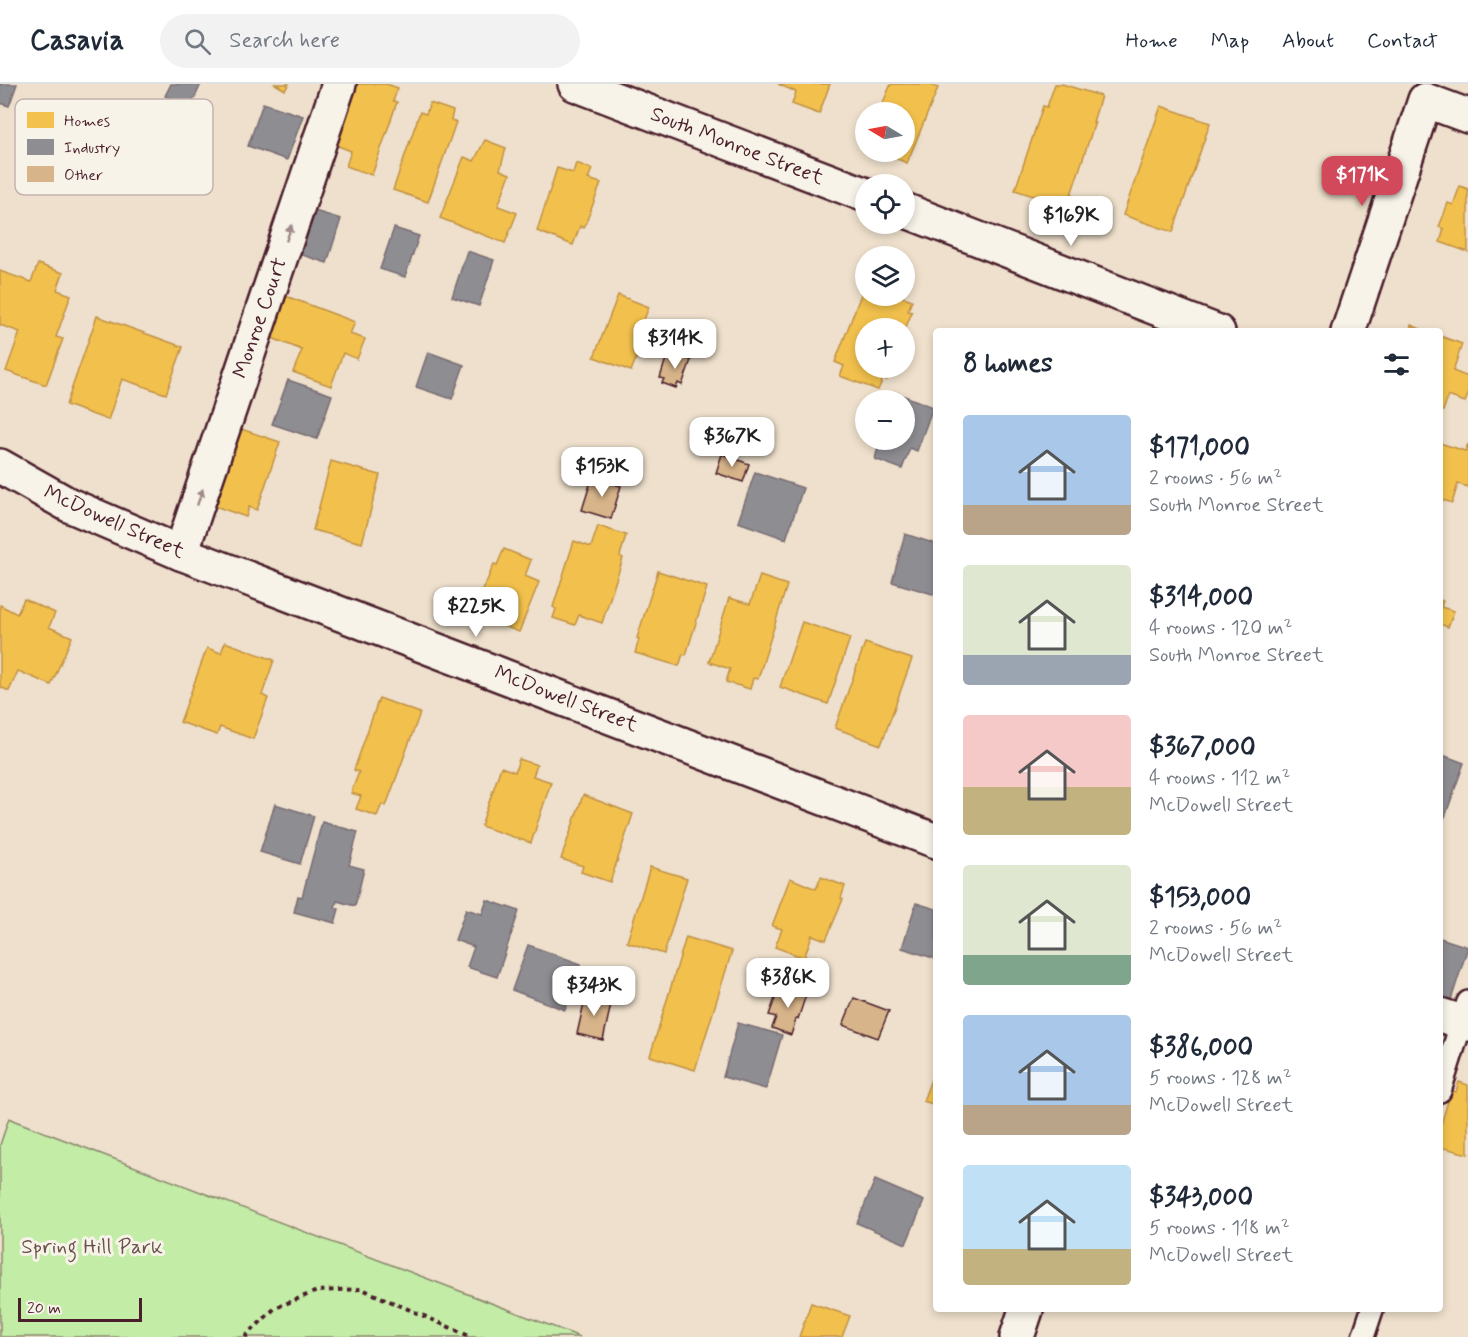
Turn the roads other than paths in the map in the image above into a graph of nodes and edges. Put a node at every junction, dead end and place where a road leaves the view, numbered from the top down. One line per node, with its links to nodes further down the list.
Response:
1 (339, 84): 10 (street, Monroe Court, one-way to 1)
2 (575, 84): 5 (street, South Monroe Street)
3 (1430, 92): 4 (street); 8 (street)
4 (1468, 116)
5 (855, 191)
6 (915, 214): 7 (street)
7 (1208, 328)
8 (1349, 328)
9 (0, 466): 10 (street, McDowell Street)
10 (181, 553): 11 (street, McDowell Street)
11 (933, 840)
12 (1459, 1016): 13 (lane)
13 (1443, 1079)
14 (1025, 1312): 16 (street)
15 (1371, 1312): 17 (lane)
16 (1017, 1337)
17 (1363, 1337)

